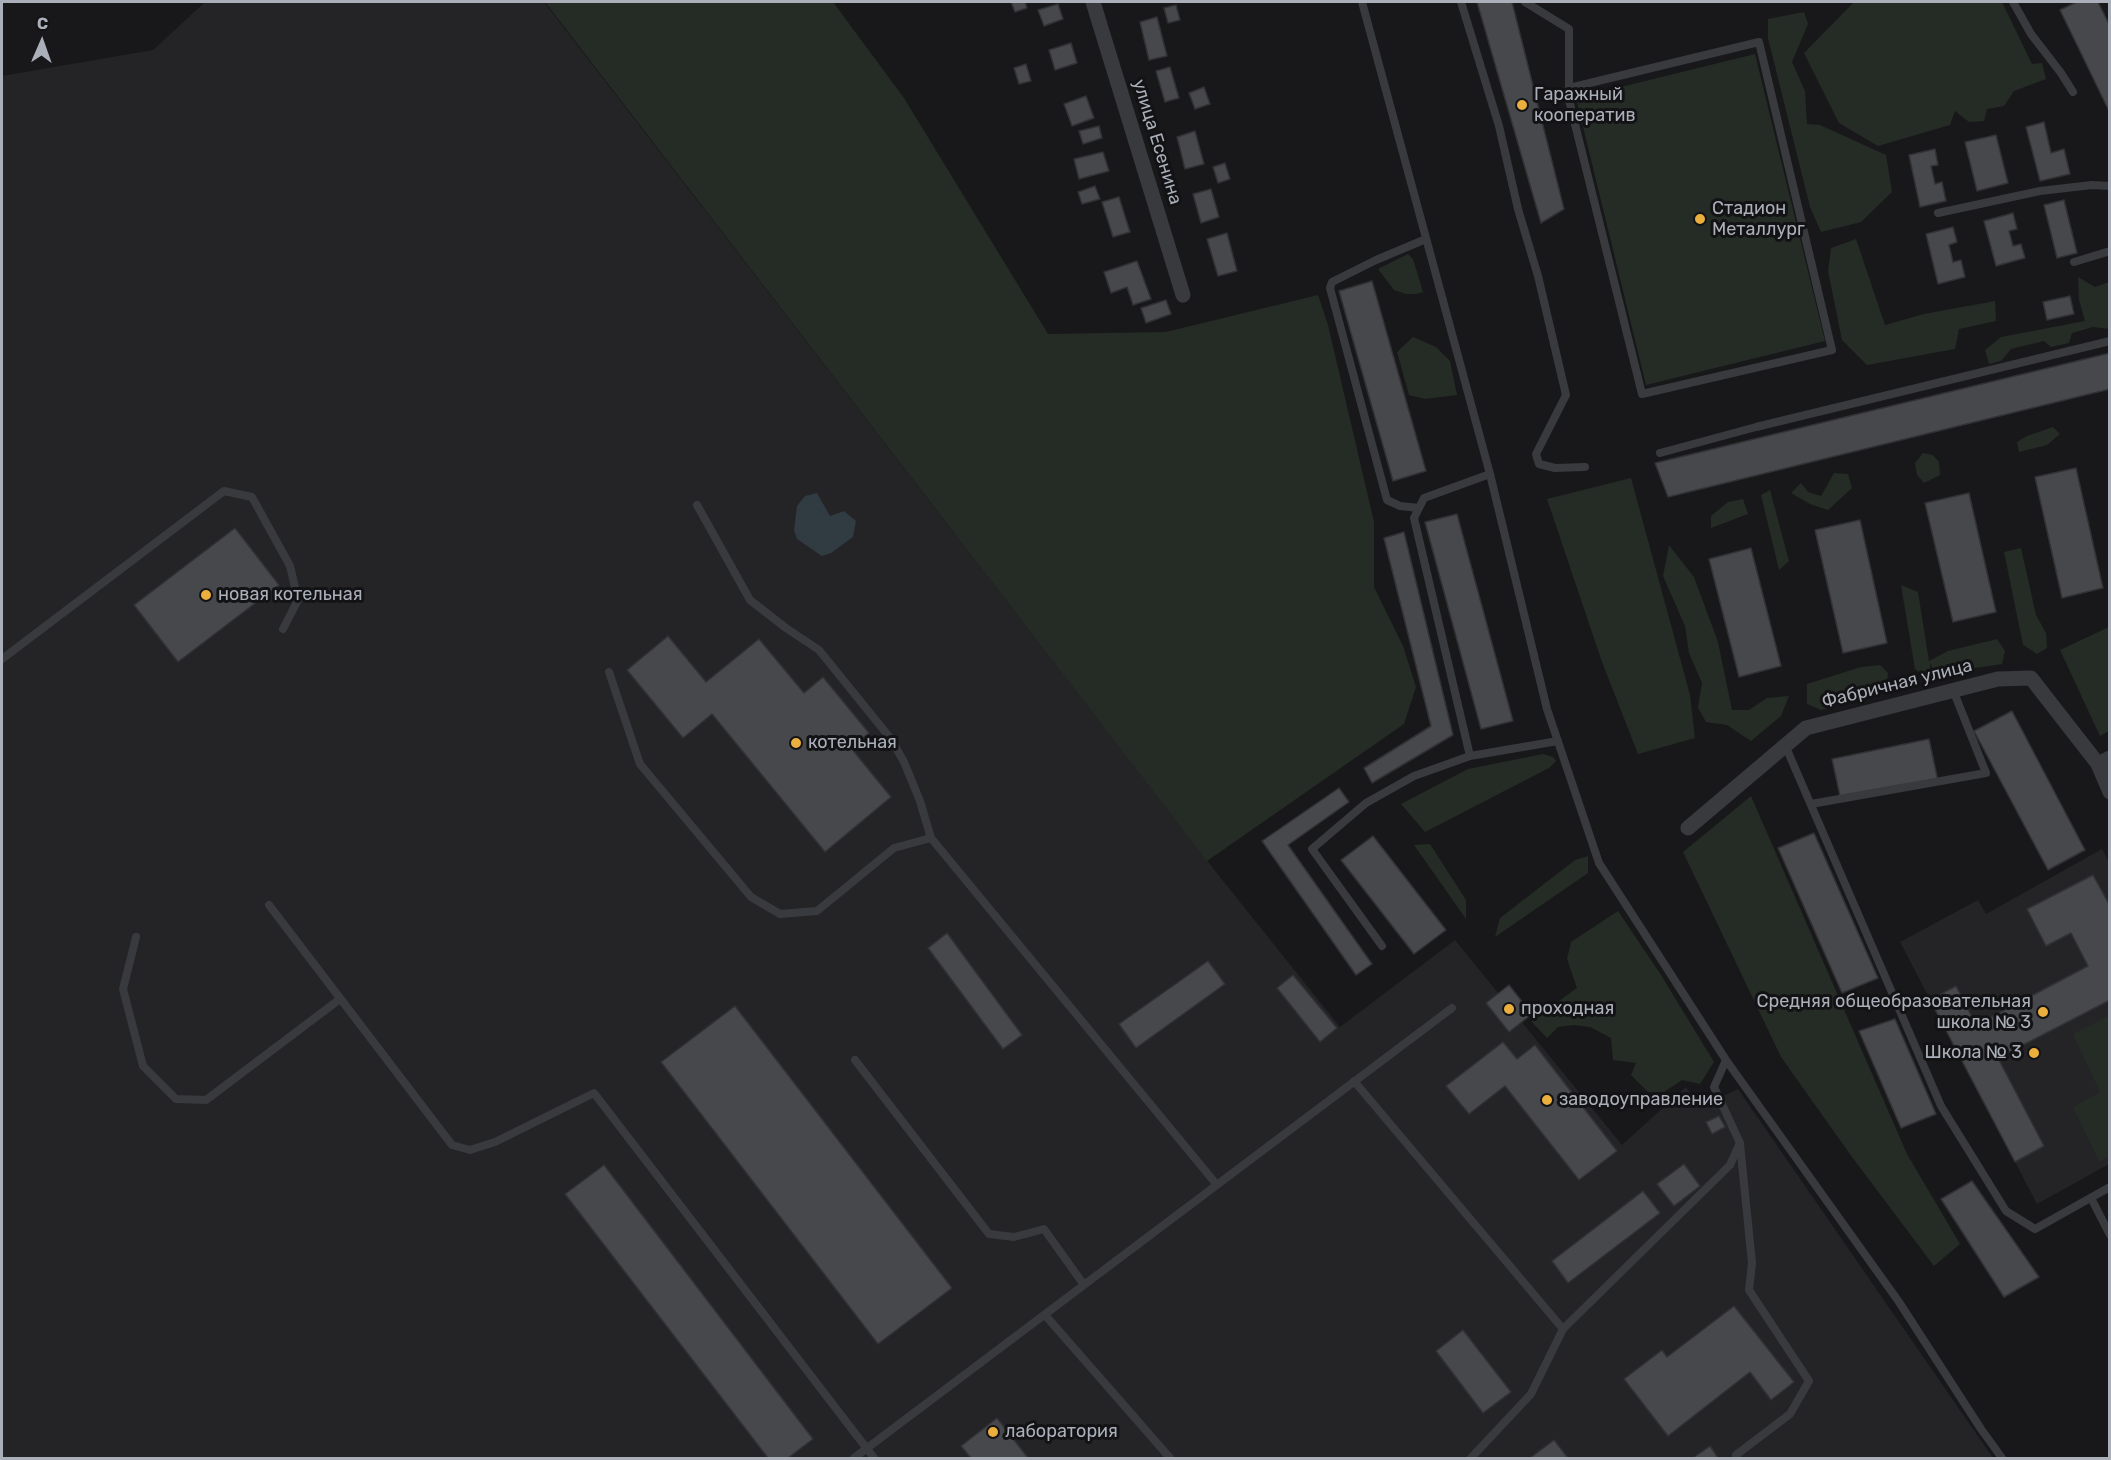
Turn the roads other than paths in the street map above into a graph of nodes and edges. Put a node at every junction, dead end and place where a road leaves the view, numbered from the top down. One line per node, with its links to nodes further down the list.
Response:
1 (1093, 2): 13 (street, улица Есенина)
2 (1362, 2): 10 (lane)
3 (1461, 2): 16 (lane)
4 (1525, 2): 6 (lane)
5 (2013, 2): 7 (lane)
6 (1569, 88): 6 (lane)
7 (2073, 92)
8 (2109, 186): 9 (lane)
9 (1938, 213)
10 (1426, 238): 17 (lane); 19 (lane)
11 (2109, 251): 12 (lane)
12 (2074, 262)
13 (1183, 295)
14 (2109, 341): 15 (lane)
15 (1660, 453)
16 (1585, 467)
17 (1490, 474): 19 (lane); 24 (lane)
18 (697, 505): 31 (lane)
19 (1419, 508): 26 (lane)
20 (283, 629): 21 (lane)
21 (2, 659)
22 (609, 672): 31 (lane)
23 (1953, 690): 25 (street, Фабричная улица); 27 (street, Фабричная улица); 29 (lane)
24 (1558, 741): 26 (lane); 38 (lane)
25 (1785, 745): 29 (lane); 30 (street, Фабричная улица)
26 (1470, 756): 34 (lane)
27 (2104, 761): 28 (street)
28 (2109, 792)
29 (1811, 804): 43 (lane)
30 (1688, 828)
31 (931, 838): 41 (lane)
32 (269, 905): 35 (lane)
33 (136, 937): 35 (lane)
34 (1382, 946)
35 (340, 999): 48 (lane)
36 (1452, 1008): 39 (lane)
37 (855, 1060): 45 (lane)
38 (1726, 1060): 40 (lane); 54 (lane)
39 (1354, 1081): 41 (lane); 47 (lane)
40 (1740, 1143): 47 (lane); 49 (lane)
41 (1217, 1185): 45 (lane)
42 (2109, 1187): 43 (lane)
43 (2091, 1198): 44 (lane)
44 (2109, 1235)
45 (1084, 1285): 46 (lane)
46 (1045, 1315): 48 (lane); 53 (lane)
47 (1563, 1329): 50 (lane)
48 (867, 1449): 51 (lane); 52 (lane)
49 (1736, 1455)
50 (1474, 1457)
51 (854, 1458)
52 (874, 1458)
53 (1170, 1458)
54 (2002, 1458)

